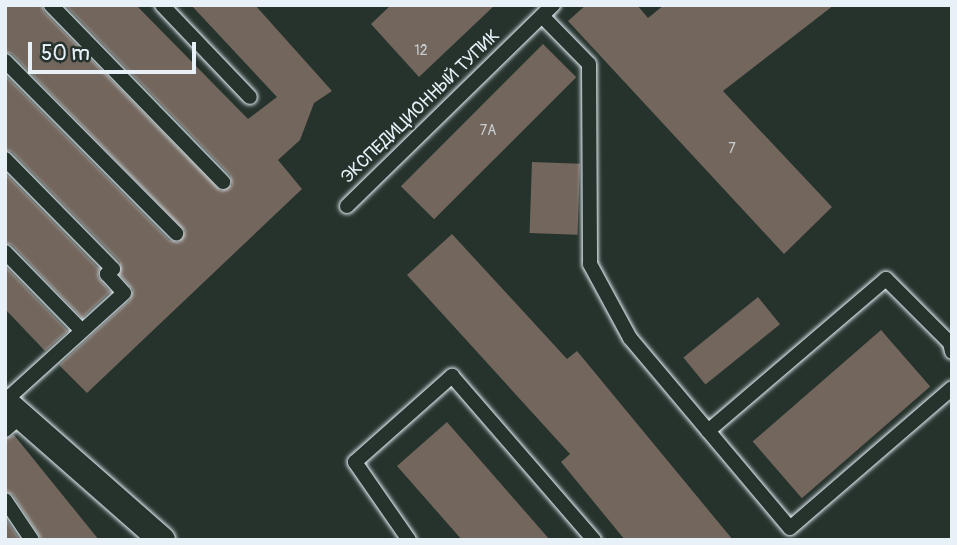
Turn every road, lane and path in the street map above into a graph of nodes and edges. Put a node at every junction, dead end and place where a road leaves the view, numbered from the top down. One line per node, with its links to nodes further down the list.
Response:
1 (51, 5): 8 (lane)
2 (162, 5): 6 (lane)
3 (553, 5): 4 (lane, ЭКСПЕДИЦИОННЫЙ ТУПИК)
4 (542, 16): 9 (lane, ЭКСПЕДИЦИОННЫЙ ТУПИК); 16 (lane)
5 (5, 61): 10 (lane)
6 (250, 97)
7 (5, 159): 12 (lane)
8 (223, 182)
9 (347, 206)
10 (176, 233)
11 (5, 252): 12 (lane)
12 (82, 331): 15 (lane)
13 (952, 352): 16 (lane)
14 (952, 388): 16 (lane)
15 (9, 412): 18 (street)
16 (708, 431)
17 (5, 500): 19 (lane)
18 (156, 538)
19 (32, 540)
20 (409, 540): 21 (lane)
21 (594, 540)

